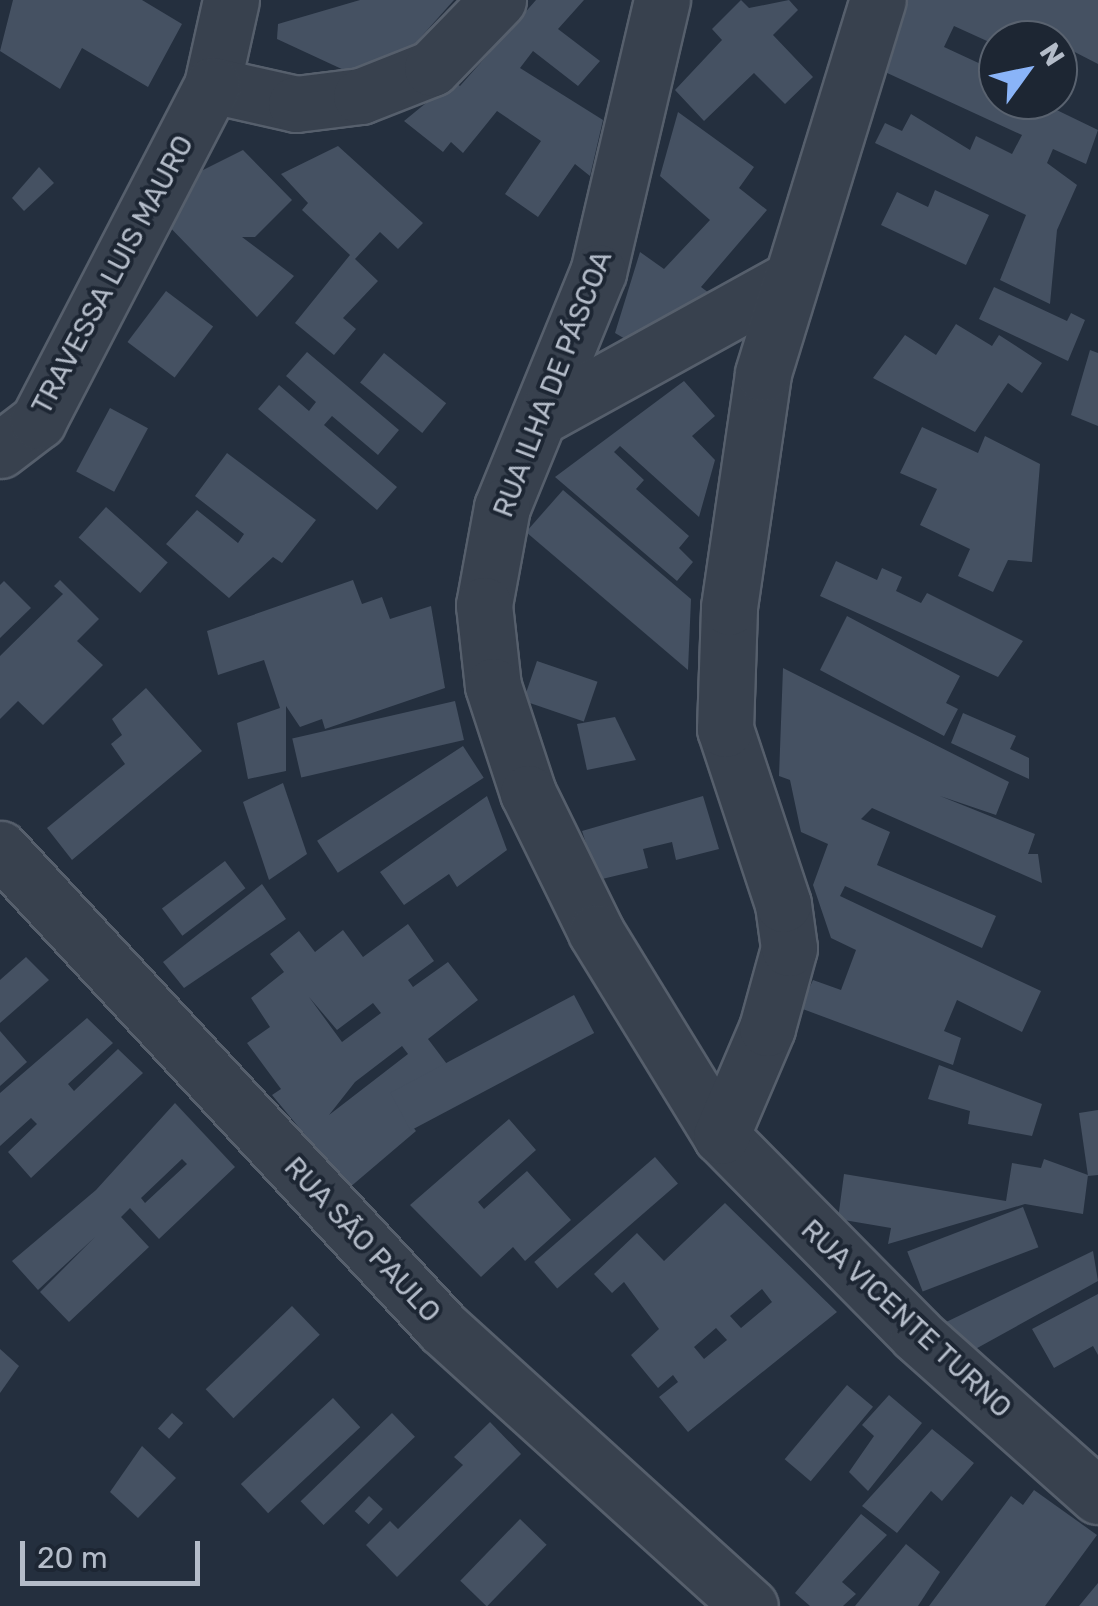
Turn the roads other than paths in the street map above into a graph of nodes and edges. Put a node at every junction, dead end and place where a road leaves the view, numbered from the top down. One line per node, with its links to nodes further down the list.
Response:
1 (231, 0): 5 (street, TRAVESSA LUIS MAURO)
2 (498, 0): 5 (street)
3 (662, 0): 7 (street, RUA ILHA DE PÁSCOA)
4 (878, 0): 6 (street)
5 (212, 85): 8 (street, TRAVESSA LUIS MAURO)
6 (788, 280): 7 (street); 10 (street)
7 (546, 414): 10 (street, RUA ILHA DE PÁSCOA)
8 (0, 450)
9 (0, 849): 12 (street, RUA SÃO PAULO)
10 (721, 1136): 11 (street, RUA VICENTE TURNO)
11 (1098, 1496)
12 (750, 1606)

